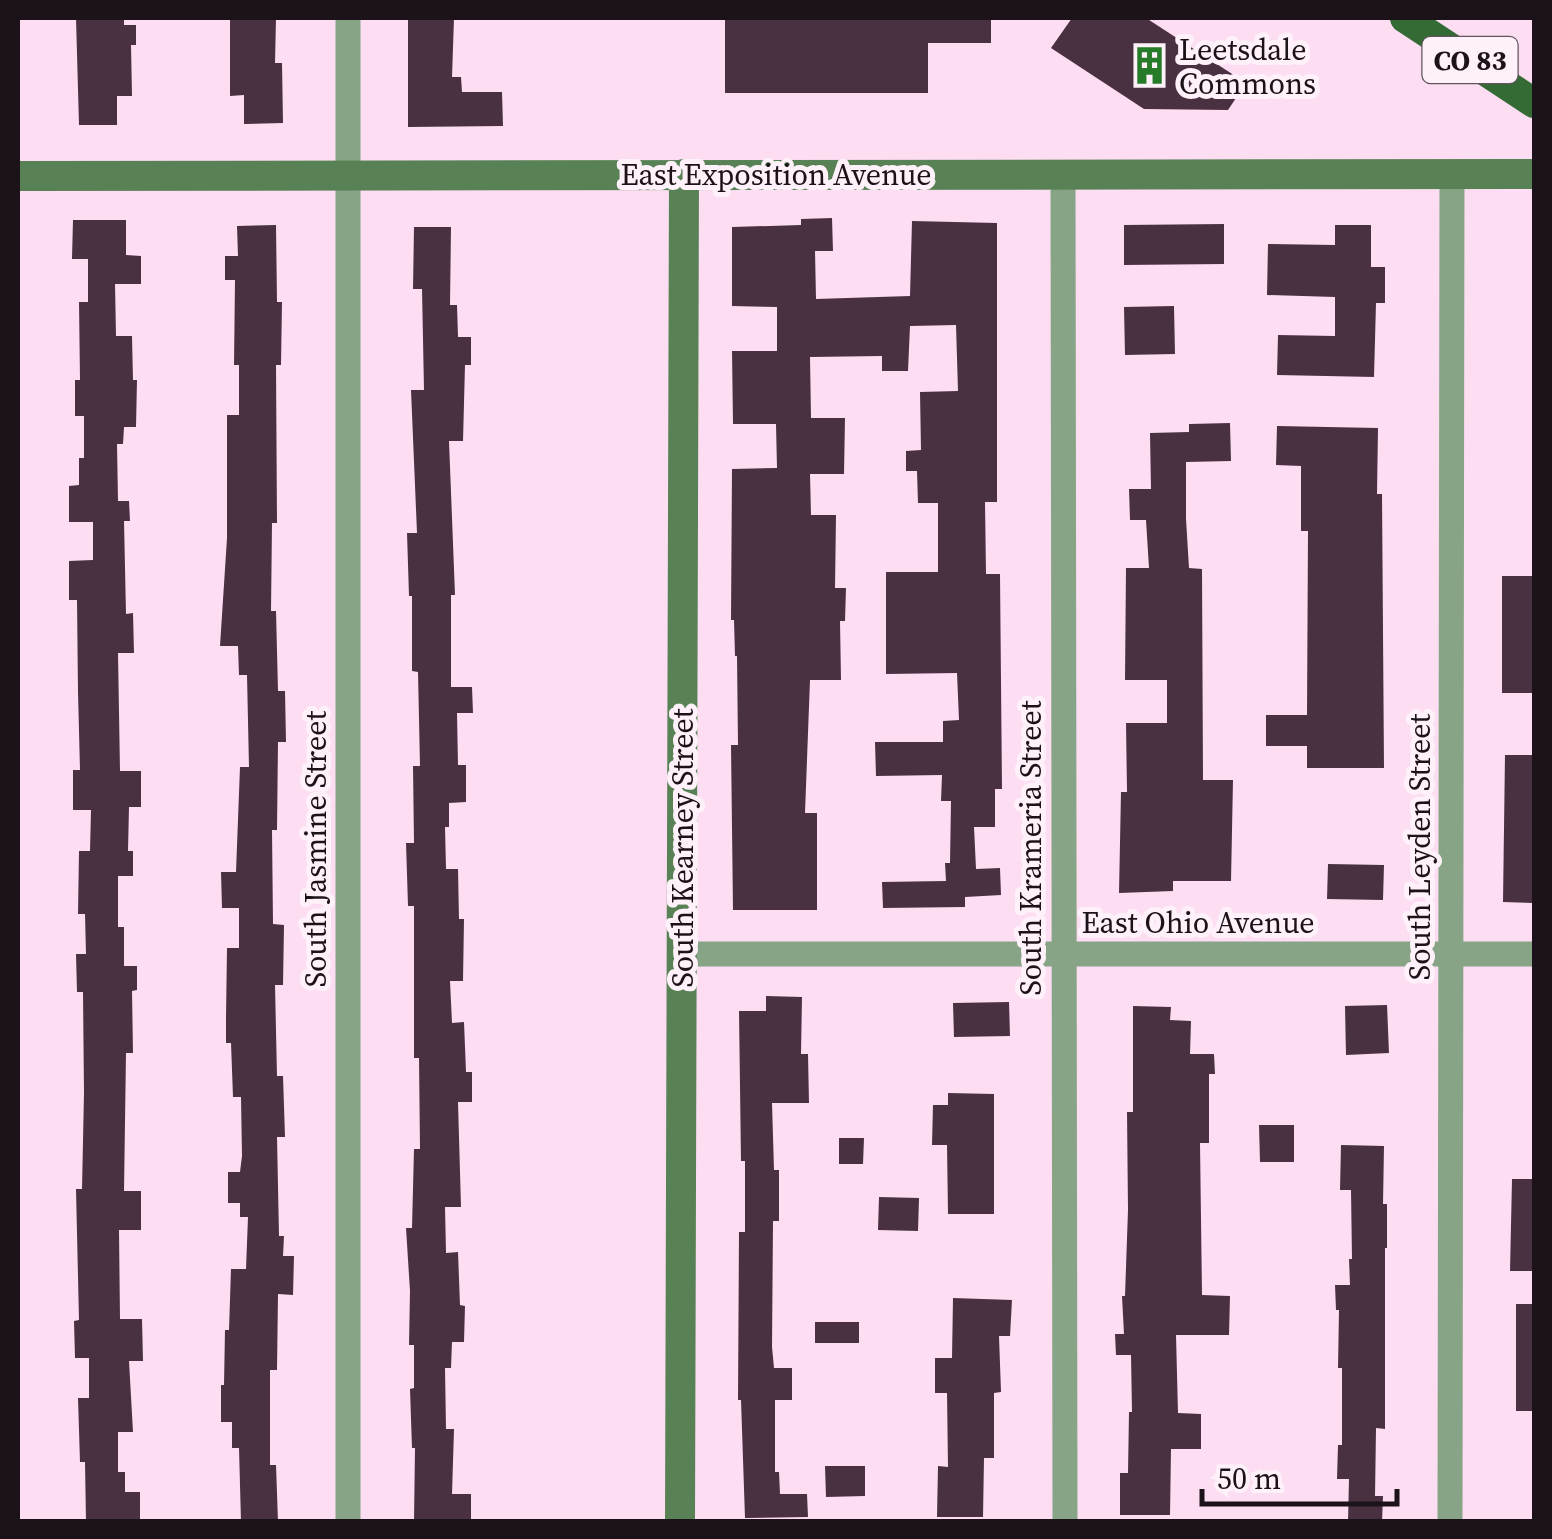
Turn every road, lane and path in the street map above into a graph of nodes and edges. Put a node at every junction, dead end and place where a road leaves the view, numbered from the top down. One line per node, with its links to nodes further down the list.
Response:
1 (348, 18): 9 (street, South Jasmine Street)
2 (1406, 18): 3 (main road, CO 83)
3 (1534, 104)
4 (684, 174): 5 (street, East Exposition Avenue); 9 (street, East Exposition Avenue); 10 (street, South Kearney Street)
5 (1063, 174): 6 (street, East Exposition Avenue); 11 (street, South Krameria Street)
6 (1452, 174): 7 (street, East Exposition Avenue); 12 (street, South Leyden Street)
7 (1534, 174)
8 (18, 176): 9 (street, East Exposition Avenue)
9 (348, 176): 14 (street, South Jasmine Street)
10 (682, 954): 11 (street, East Ohio Avenue); 15 (street, South Kearney Street)
11 (1062, 954): 12 (street, East Ohio Avenue); 16 (street, South Krameria Street)
12 (1451, 954): 13 (street, East Ohio Avenue); 17 (street, South Leyden Street)
13 (1534, 954)
14 (348, 1522)
15 (680, 1522)
16 (1064, 1522)
17 (1450, 1522)

